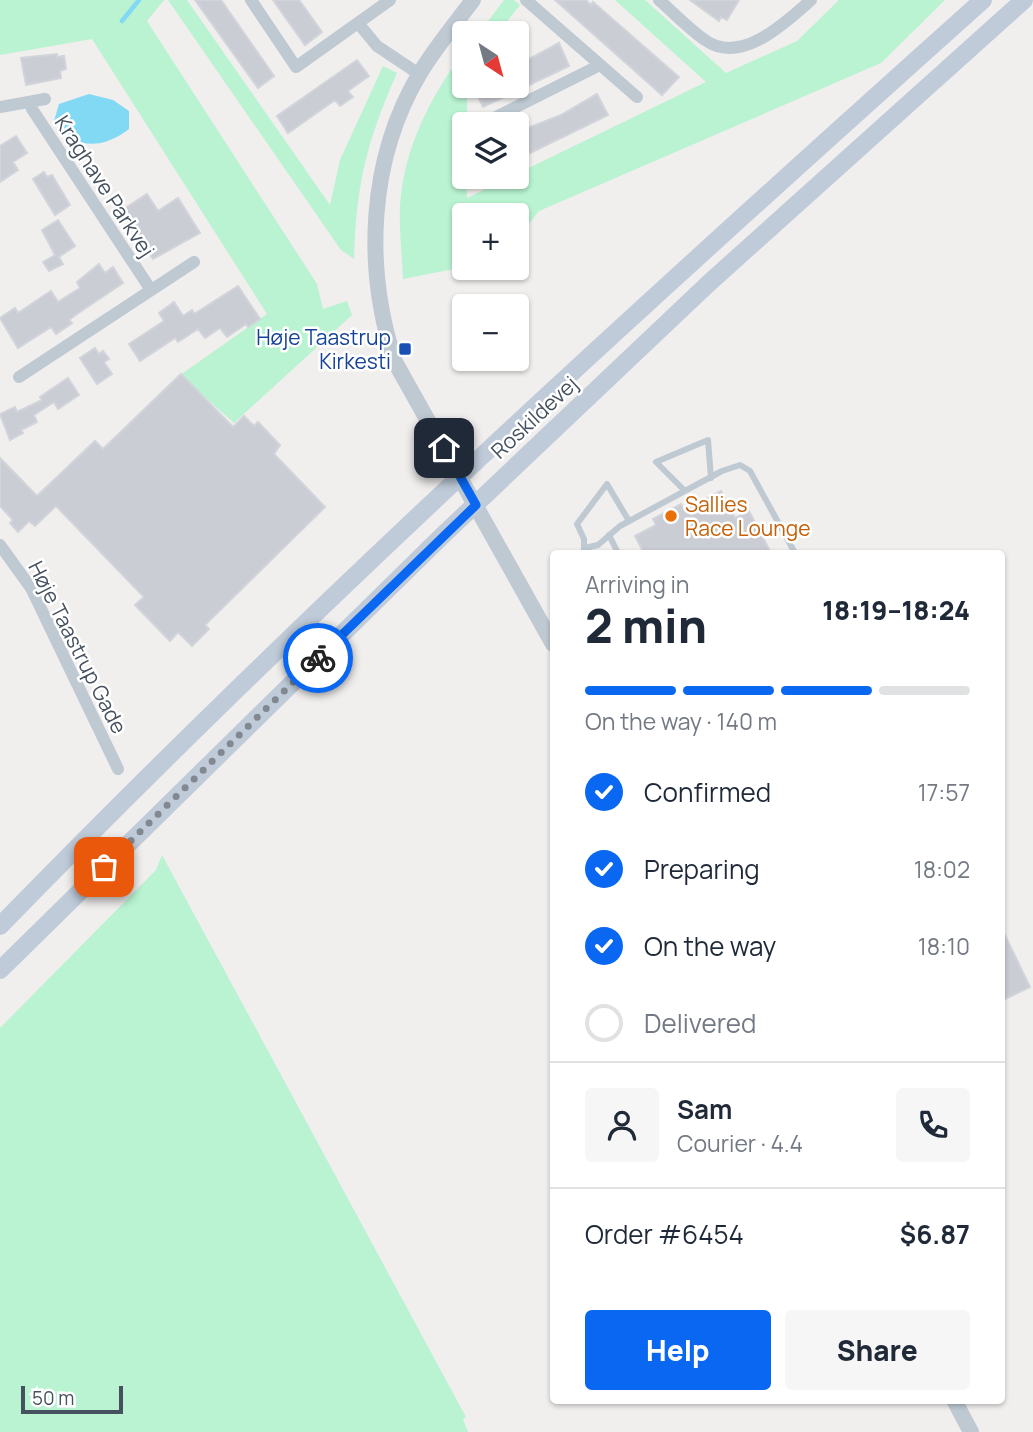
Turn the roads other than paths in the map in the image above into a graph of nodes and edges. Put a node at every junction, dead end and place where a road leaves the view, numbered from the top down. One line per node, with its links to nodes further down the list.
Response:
1 (251, 0): 9 (street)
2 (390, 0): 9 (street)
3 (473, 0): 11 (street)
4 (526, 0): 10 (street)
5 (659, 0): 6 (street)
6 (811, 0)
7 (983, 0): 20 (main road, Roskildevej)
8 (1024, 0): 23 (main road, Roskildevej)
9 (358, 23): 11 (street)
10 (600, 65): 12 (street); 16 (street)
11 (419, 74): 20 (street)
12 (637, 97)
13 (45, 99): 14 (street, Kraghave Parkvej)
14 (30, 102): 15 (street, Kraghave Parkvej); 18 (street, Kraghave Parkvej)
15 (0, 107)
16 (506, 112)
17 (194, 262): 18 (street, Kraghave Parkvej)
18 (151, 290): 19 (street, Kraghave Parkvej)
19 (19, 377)
20 (459, 474): 23 (street); 32 (main road, Roskildevej)
21 (711, 478): 22 (lane); 22 (lane); 29 (lane)
22 (685, 491): 24 (lane)
23 (476, 505): 30 (street); 33 (main road, Roskildevej)
24 (629, 521): 25 (lane); 27 (lane)
25 (609, 536): 27 (lane); 28 (lane)
26 (0, 545): 31 (street, Høje Taastrup Gade)
27 (584, 550)
28 (616, 550)
29 (793, 550)
30 (550, 639)
31 (118, 769)
32 (0, 926)
33 (0, 970)
34 (956, 1404): 35 (street)
35 (971, 1432)

